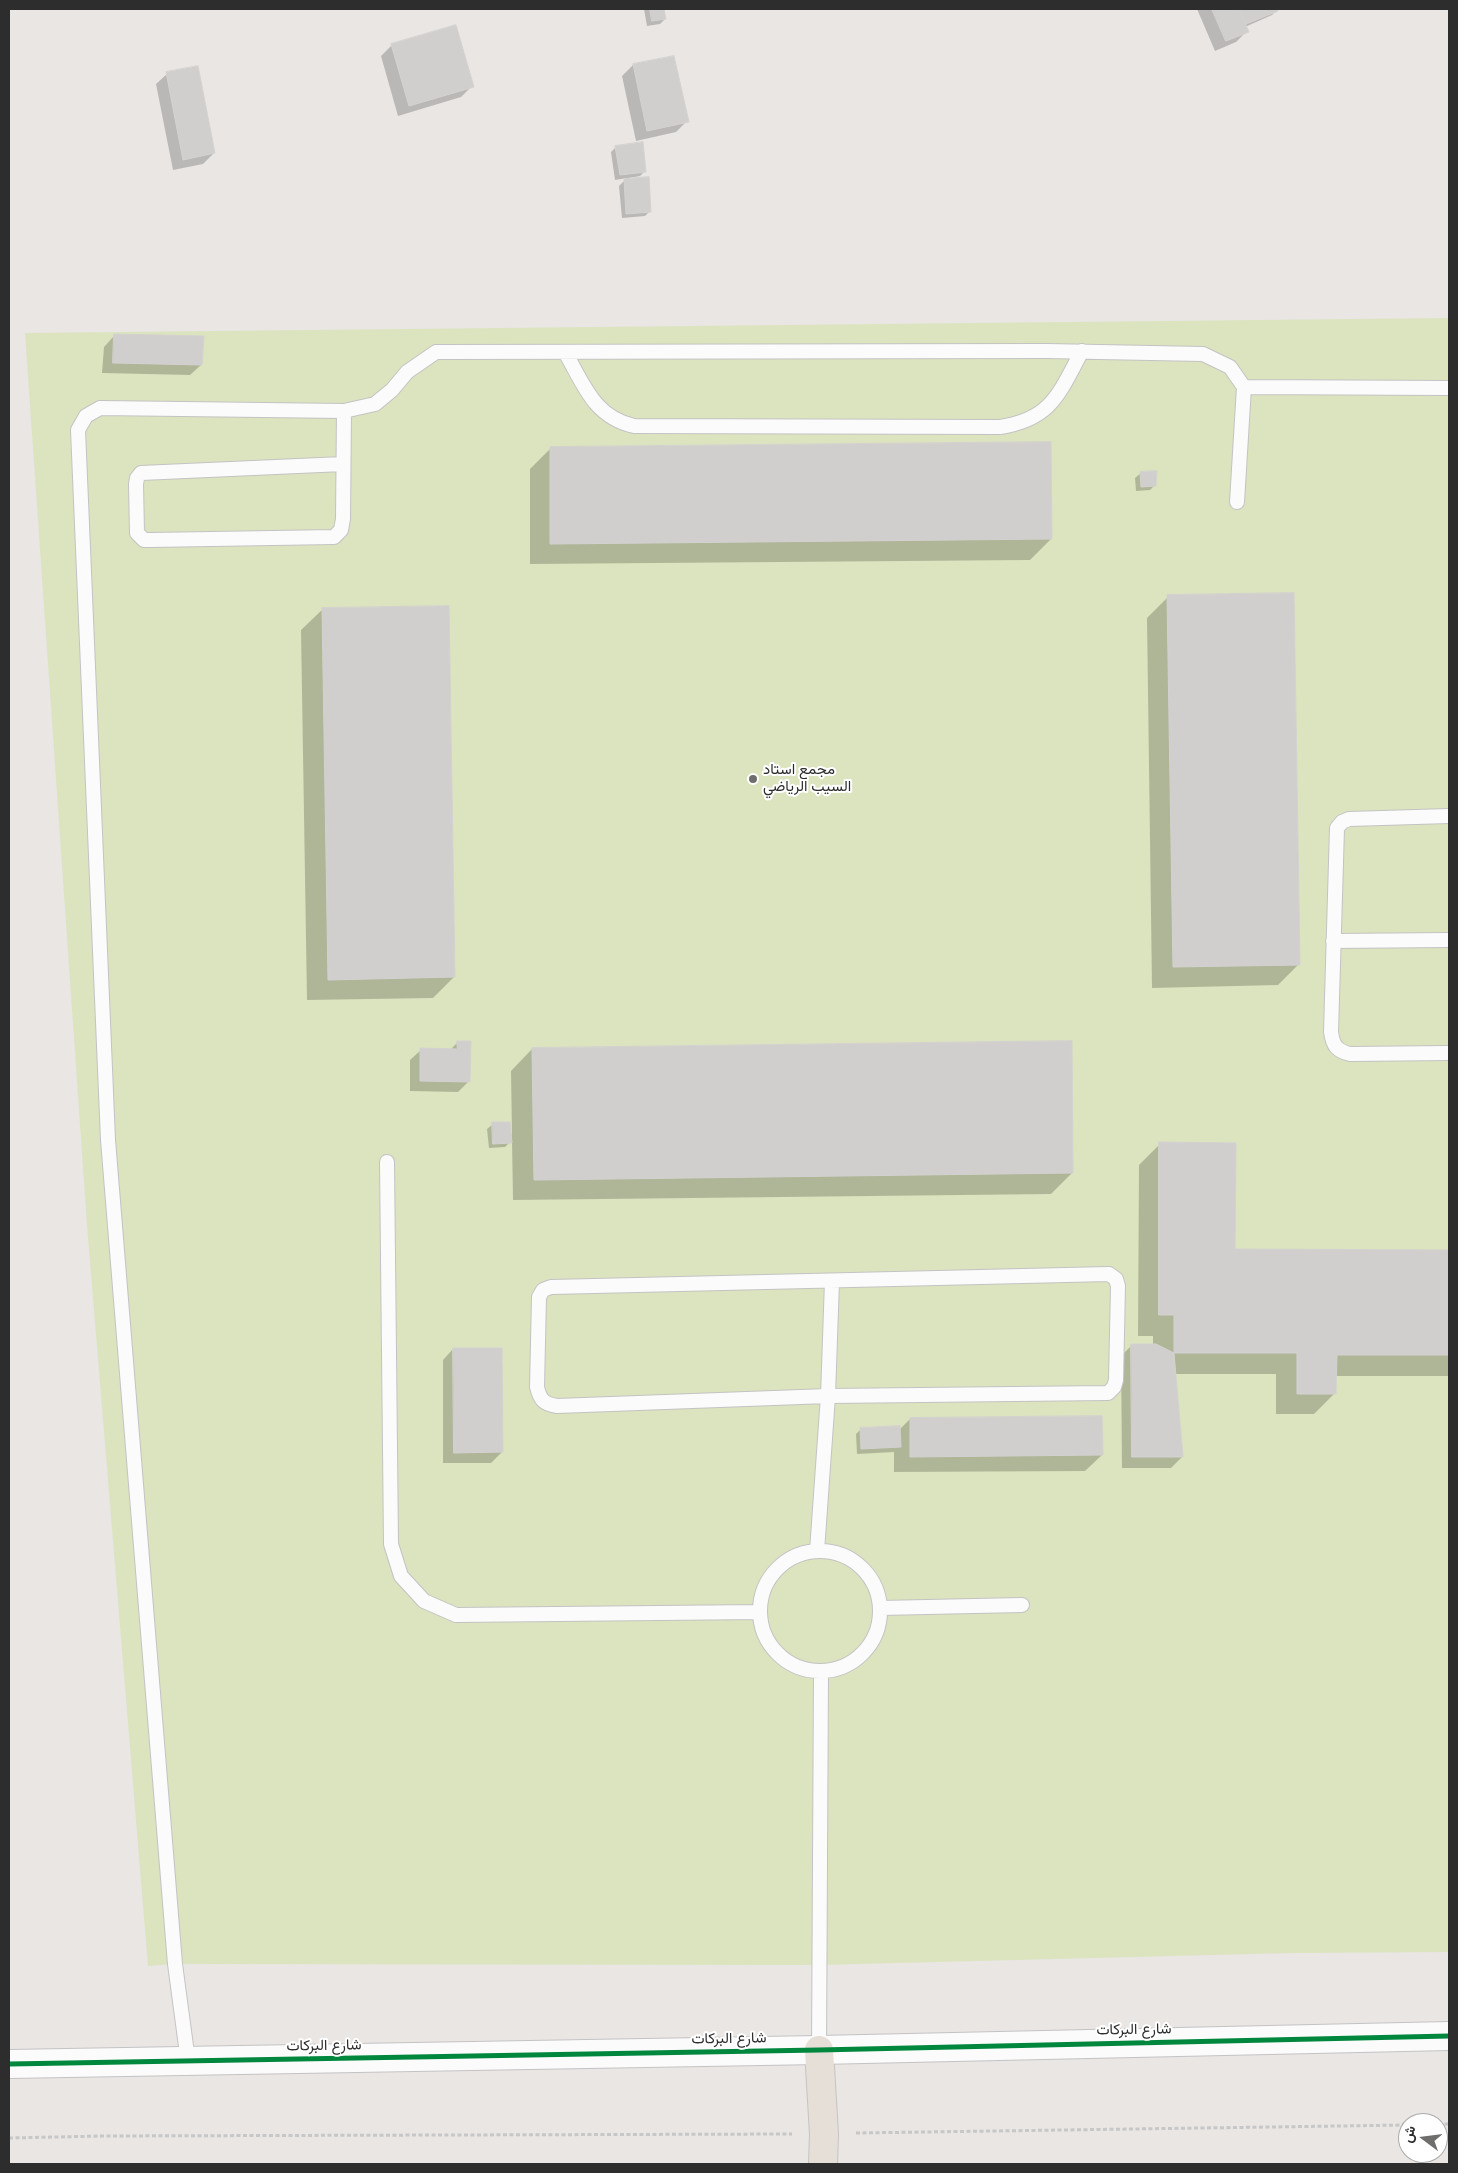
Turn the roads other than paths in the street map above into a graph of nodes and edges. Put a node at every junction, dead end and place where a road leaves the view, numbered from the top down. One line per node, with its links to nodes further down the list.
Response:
1 (1082, 351): 2 (lane); 2 (lane); 3 (lane)
2 (565, 352): 5 (lane)
3 (1244, 387): 4 (lane); 7 (lane)
4 (1449, 388)
5 (344, 411): 6 (lane); 22 (lane)
6 (343, 464): 6 (lane)
7 (1237, 502)
8 (1449, 816): 10 (lane)
9 (1449, 940): 10 (lane)
10 (1333, 941): 11 (lane)
11 (1449, 1053)
12 (387, 1162): 18 (lane)
13 (832, 1280): 14 (lane); 14 (lane); 14 (lane)
14 (828, 1396): 15 (lane)
15 (817, 1551): 17 (lane); 18 (lane)
16 (1022, 1605): 17 (lane)
17 (880, 1608): 19 (lane)
18 (760, 1612): 19 (lane)
19 (821, 1672): 21 (lane)
20 (1449, 2036): 21 (street, شارع البركات)
21 (819, 2050): 22 (street, شارع البركات); 24 (main road)
22 (188, 2061): 23 (street, شارع البركات)
23 (9, 2064)
24 (823, 2164)

